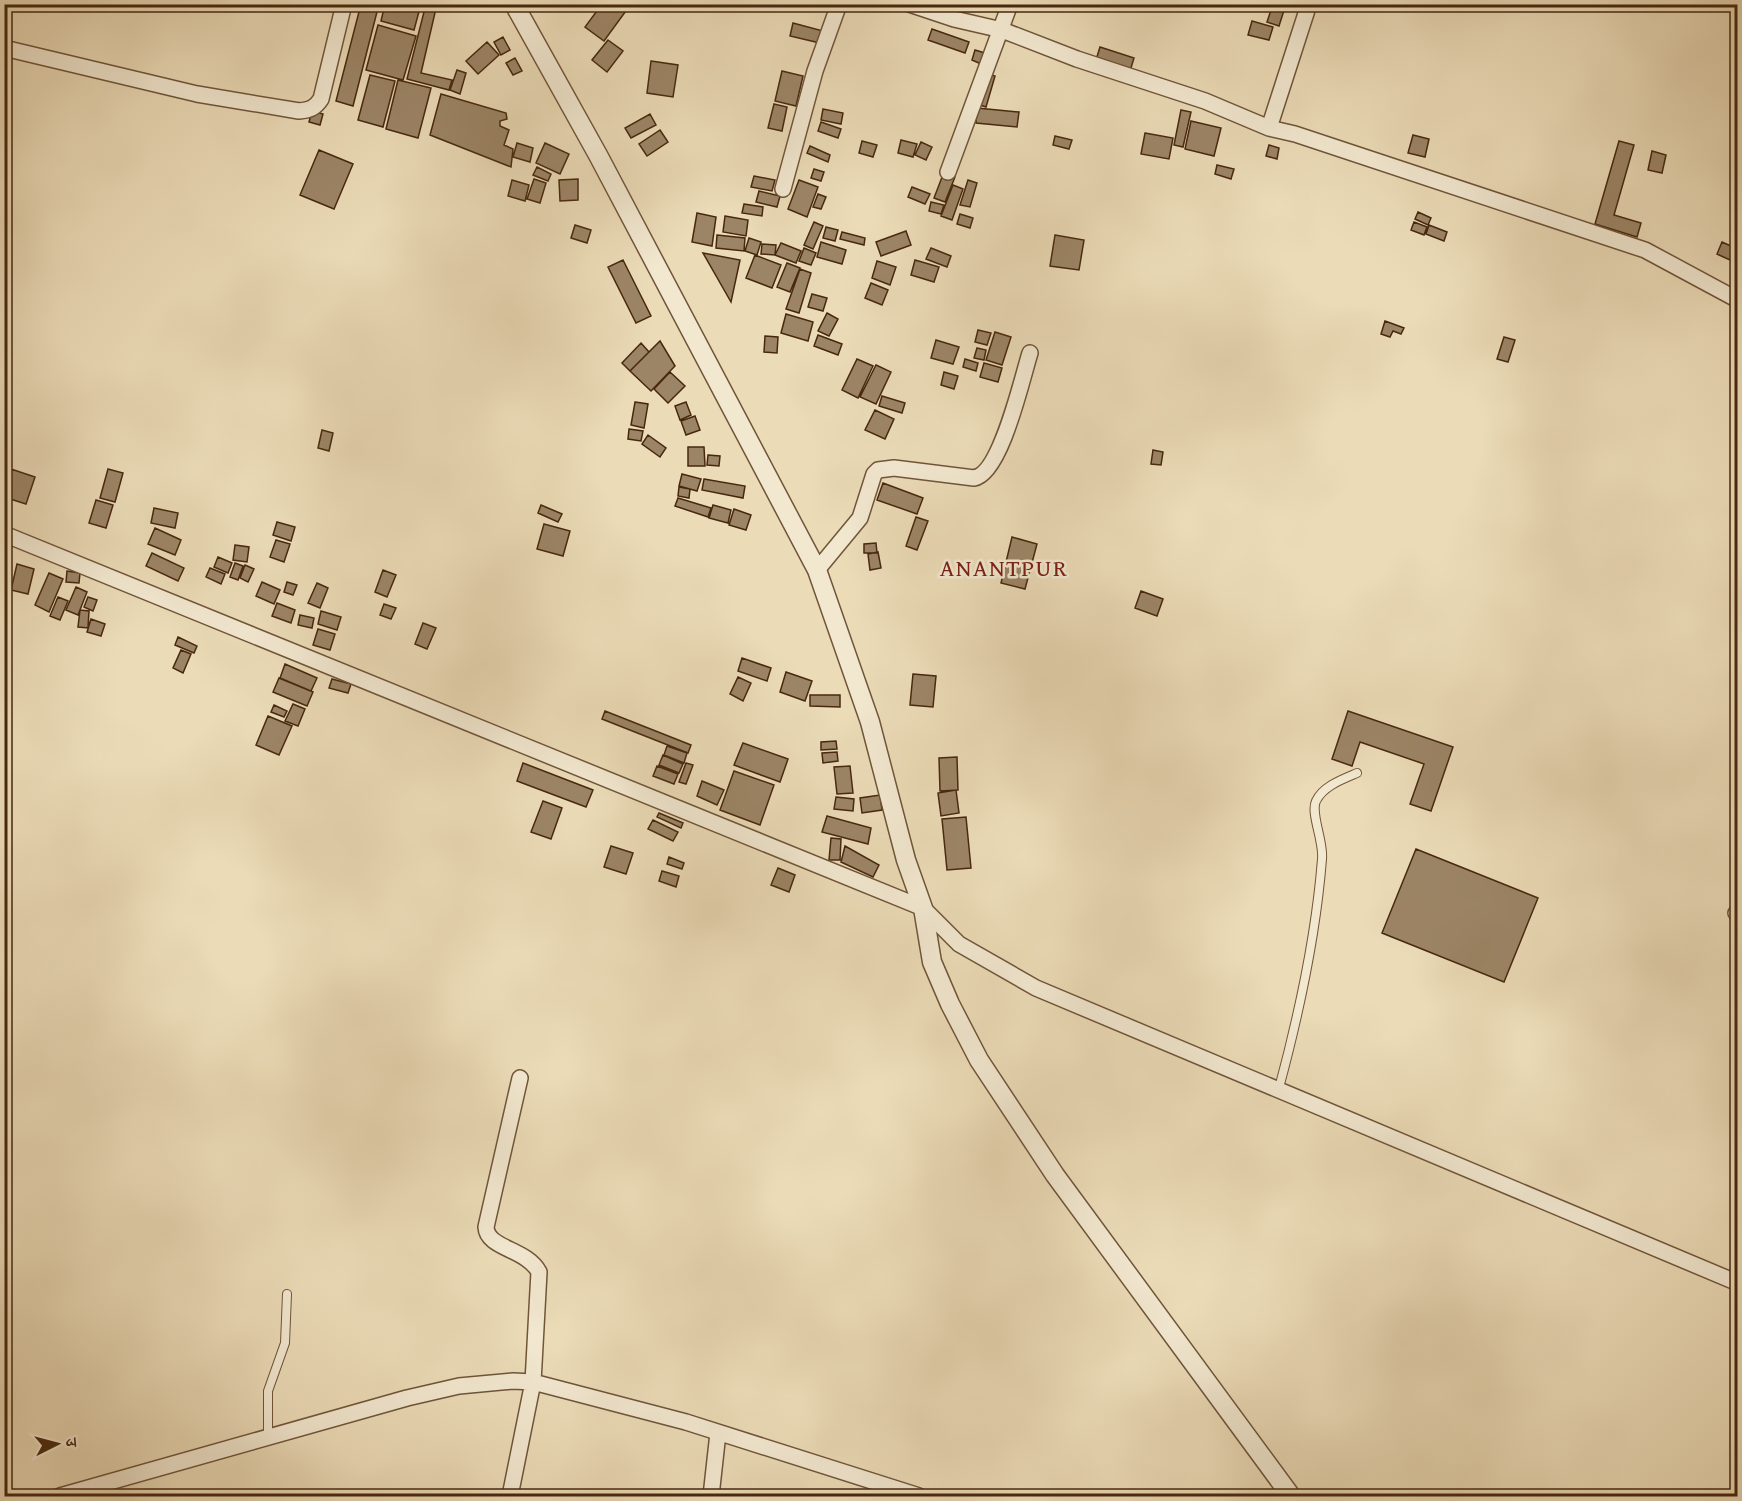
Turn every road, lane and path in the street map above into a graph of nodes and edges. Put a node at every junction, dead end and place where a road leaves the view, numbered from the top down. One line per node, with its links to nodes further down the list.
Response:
1 (344, 4): 8 (street)
2 (514, 4): 15 (street)
3 (839, 4): 11 (street)
4 (909, 4): 7 (street)
5 (1010, 4): 7 (street)
6 (1309, 4): 9 (street)
7 (1002, 30): 9 (street); 10 (street)
8 (4, 48)
9 (1269, 128): 12 (street)
10 (948, 171)
11 (783, 189)
12 (1737, 300)
13 (1030, 353): 15 (street)
14 (4, 534): 17 (street)
15 (817, 570): 17 (street)
16 (1357, 773): 19 (lane)
17 (923, 908): 19 (street); 29 (street)
18 (520, 1078): 22 (street)
19 (1279, 1088): 20 (street)
20 (1737, 1283)
21 (287, 1294): 24 (lane)
22 (533, 1382): 23 (street); 24 (street); 26 (street)
23 (718, 1433): 27 (street); 28 (street)
24 (268, 1436): 25 (street)
25 (60, 1497)
26 (510, 1497)
27 (711, 1497)
28 (919, 1497)
29 (1291, 1497)

